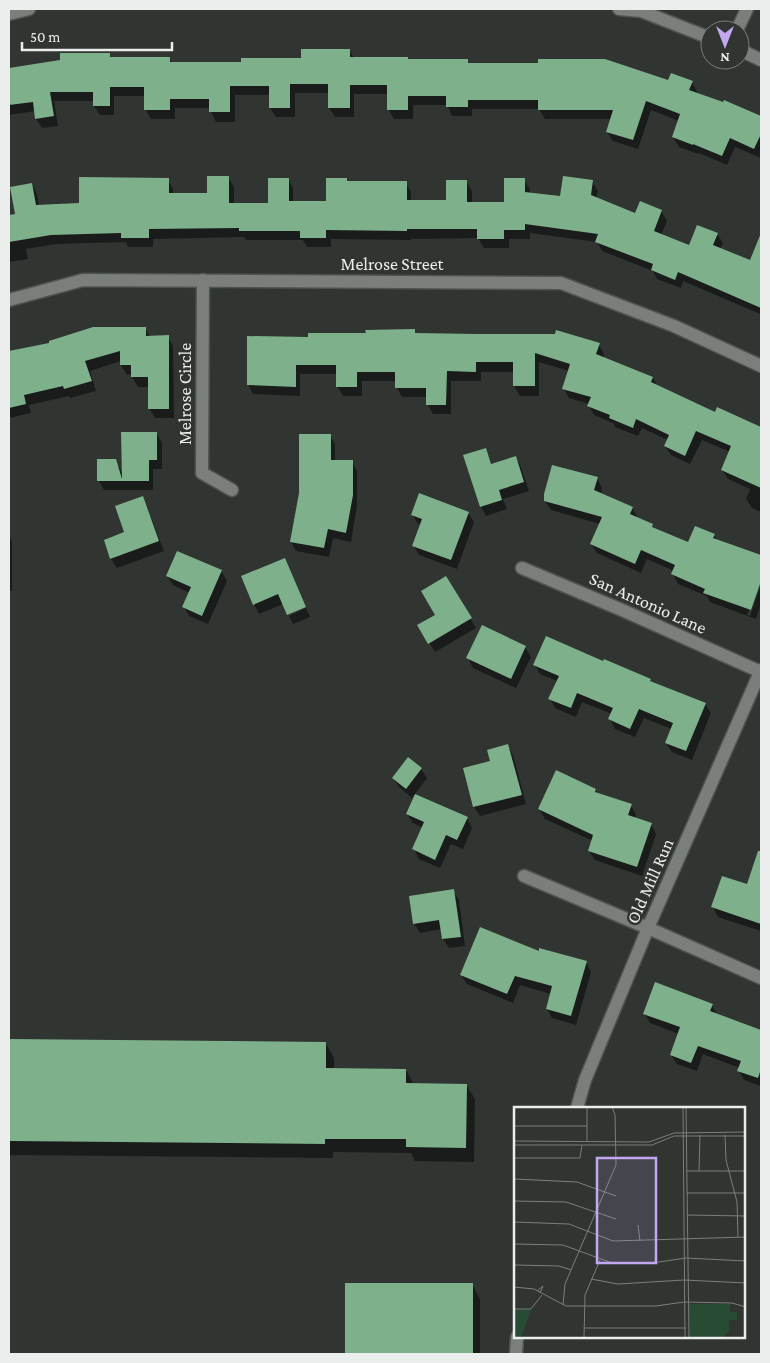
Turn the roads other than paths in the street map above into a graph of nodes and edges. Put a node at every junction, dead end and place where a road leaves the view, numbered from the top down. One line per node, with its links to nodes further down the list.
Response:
1 (28, 9): 3 (street)
2 (619, 9): 4 (street)
3 (9, 14)
4 (700, 34)
5 (203, 280): 6 (street, Melrose Street); 7 (street, Melrose Street); 8 (street, Melrose Circle)
6 (9, 300)
7 (761, 366)
8 (232, 490)
9 (522, 568): 10 (street, San Antonio Lane)
10 (761, 671): 12 (street, Old Mill Run)
11 (524, 876): 12 (street)
12 (648, 928): 13 (street); 14 (street, Old Mill Run)
13 (761, 978)
14 (576, 1107)
15 (517, 1338): 16 (street)
16 (516, 1354)

